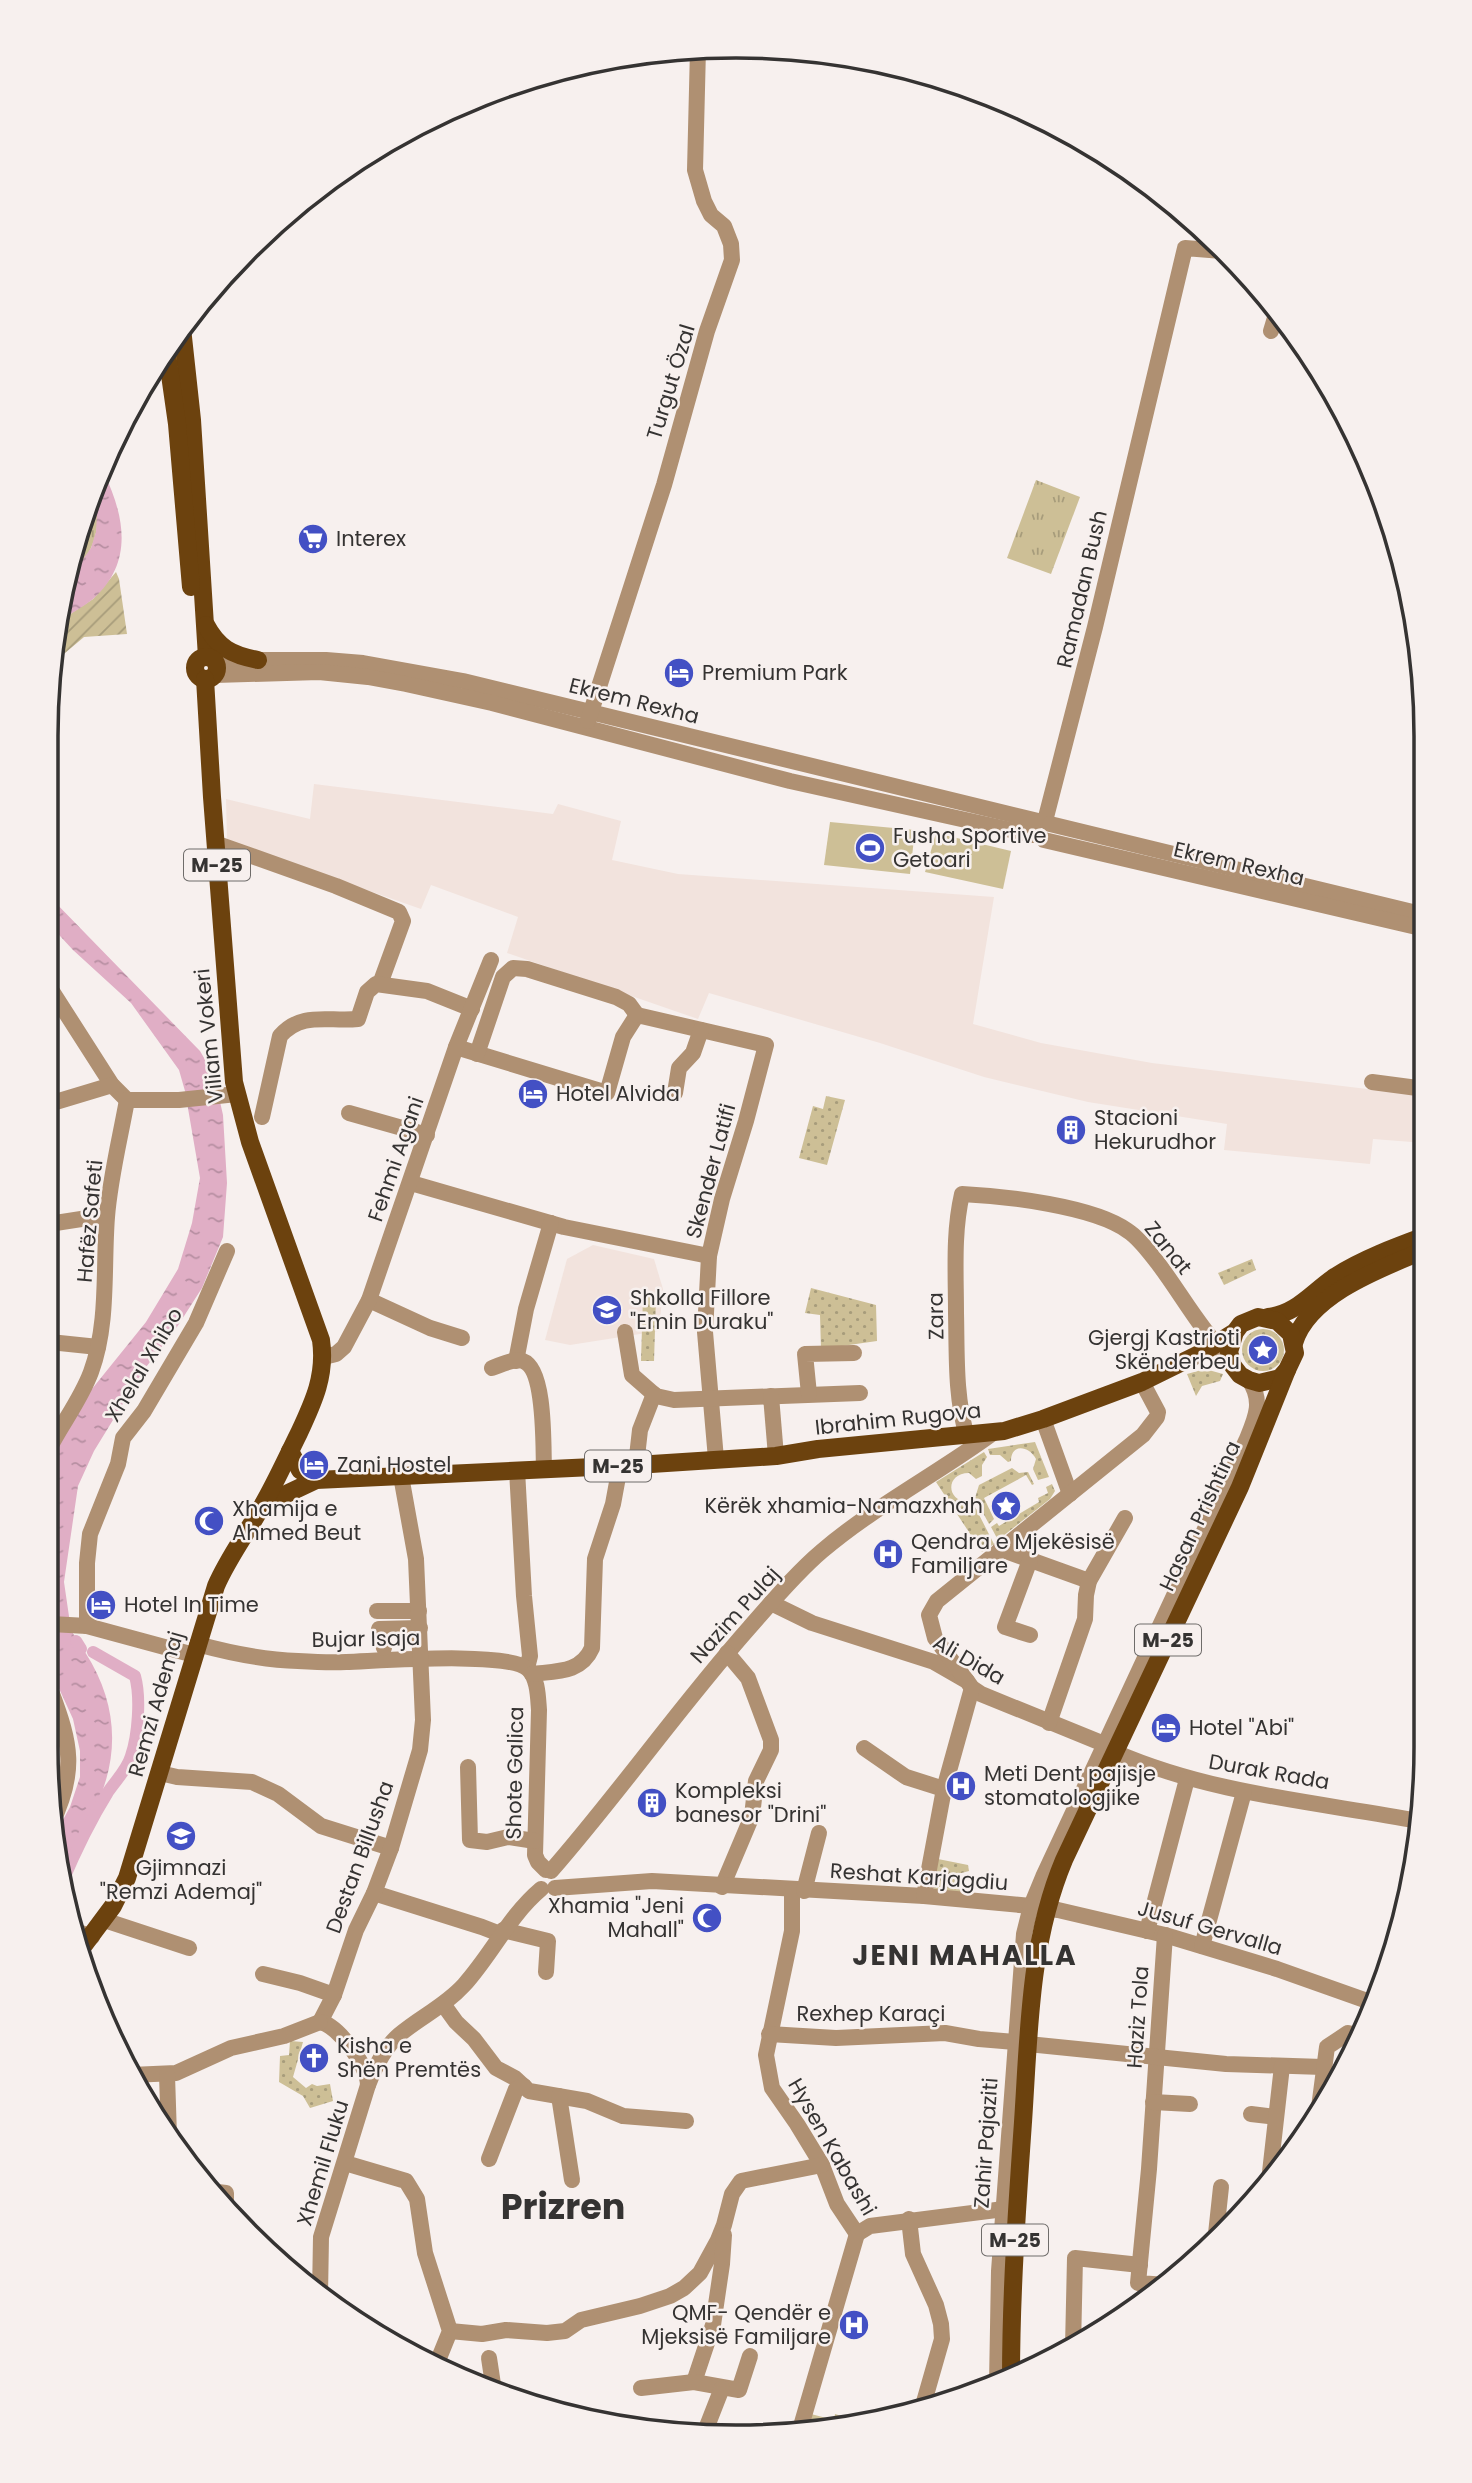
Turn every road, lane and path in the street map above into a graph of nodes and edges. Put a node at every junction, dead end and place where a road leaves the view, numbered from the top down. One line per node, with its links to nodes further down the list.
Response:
1 (698, 59): 10 (street, Turgut Özal)
2 (1209, 250): 12 (street, Ramadan Bush)
3 (1274, 322): 4 (street)
4 (1271, 331)
5 (184, 343): 7 (main road, Viliam Vokeri / M-25)
6 (169, 365): 9 (main road, Viliam Vokeri / M-25)
7 (205, 623): 8 (main road); 9 (main road, Viliam Vokeri / M-25)
8 (258, 660): 9 (street, Ekrem Rexha); 10 (street, Ekrem Rexha)
9 (207, 666): 11 (street, Ekrem Rexha); 13 (main road, Viliam Vokeri / M-25)
10 (591, 712): 11 (street, Turgut Özal); 12 (street, Ekrem Rexha)
11 (586, 727): 12 (street, Ekrem Rexha)
12 (1042, 828): 14 (street, Ekrem Rexha); 15 (street, Ekrem Rexha)
13 (215, 843): 17 (street); 28 (main road, Viliam Vokeri / M-25)
14 (1414, 913)
15 (1414, 926)
16 (491, 960): 19 (street, Fehmi Agani)
17 (380, 984): 19 (street); 32 (street)
18 (58, 1001): 25 (street)
19 (472, 1009): 22 (street, Fehmi Agani)
20 (637, 1015): 21 (street, Skender Latifi); 23 (street); 23 (street)
21 (701, 1030): 27 (street); 42 (street, Skender Latifi)
22 (456, 1047): 23 (street); 33 (street, Fehmi Agani)
23 (477, 1054)
24 (1371, 1082): 26 (street)
25 (111, 1086): 29 (street); 30 (street)
26 (1414, 1088)
27 (675, 1093)
28 (231, 1095): 29 (street); 53 (main road, Viliam Vokeri / M-25)
29 (127, 1100): 36 (street, Hafëz Safeti)
30 (58, 1101)
31 (349, 1113): 33 (street)
32 (262, 1117)
33 (427, 1135): 34 (street, Fehmi Agani)
34 (411, 1183): 38 (street); 43 (street, Fehmi Agani)
35 (962, 1194): 50 (street, Zanat); 68 (street, Zara)
36 (107, 1215): 37 (street); 51 (street, Hafëz Safeti)
37 (58, 1223)
38 (551, 1223): 42 (street); 55 (street)
39 (1414, 1241): 44 (main road)
40 (227, 1251): 87 (street, Xhelal Xhibo)
41 (1414, 1255): 49 (main road)
42 (709, 1256): 64 (street, Skender Latifi)
43 (369, 1300): 47 (street); 53 (street, Fehmi Agani)
44 (1268, 1317): 46 (main road, M-25); 49 (main road)
45 (625, 1332): 61 (street)
46 (1235, 1332): 50 (main road, Ibrahim Rugova / M-25); 54 (main road)
47 (462, 1338)
48 (58, 1343): 51 (street)
49 (1294, 1343): 57 (main road, M-25)
50 (1215, 1344): 54 (street, Zanat); 59 (main road, Ibrahim Rugova / M-25)
51 (98, 1347): 66 (street, Hafëz Safeti)
52 (854, 1353): 62 (street)
53 (324, 1357): 69 (main road, Viliam Vokeri / M-25)
54 (1230, 1360): 58 (main road)
55 (516, 1361): 56 (street); 74 (street)
56 (492, 1368)
57 (1287, 1370): 58 (main road); 101 (main road, Hasan Prishtina / M-25)
58 (1249, 1380): 101 (street, Hasan Prishtina)
59 (1142, 1382): 65 (main road, Ibrahim Rugova / M-25); 77 (street)
60 (860, 1392): 62 (street)
61 (654, 1394): 64 (street); 72 (street)
62 (809, 1394): 63 (street)
63 (771, 1396): 64 (street); 70 (street)
64 (711, 1399): 71 (street, Skender Latifi)
65 (1043, 1419): 67 (main road, Ibrahim Rugova / M-25); 77 (street)
66 (58, 1421)
67 (993, 1433): 68 (main road, Ibrahim Rugova / M-25); 83 (street, Nazim Pulaj)
68 (967, 1436): 70 (main road, Ibrahim Rugova / M-25)
69 (290, 1451): 76 (main road); 78 (main road, Viliam Vokeri)
70 (776, 1456): 71 (main road, Ibrahim Rugova / M-25)
71 (716, 1459): 72 (main road, Ibrahim Rugova / M-25)
72 (628, 1466): 74 (main road, Ibrahim Rugova / M-25); 96 (street)
73 (517, 1470): 74 (main road, Ibrahim Rugova / M-25); 75 (main road, Ibrahim Rugova / M-25); 96 (street, Shote Galica)
74 (544, 1470)
75 (401, 1476): 76 (main road, Ibrahim Rugova / M-25); 85 (street, Destan Billusha)
76 (316, 1480): 78 (main road, Ibrahim Rugova)
77 (1070, 1494): 80 (street)
78 (263, 1505): 92 (main road, Remzi Ademaj)
79 (1125, 1518): 82 (street)
80 (1000, 1549): 81 (street); 88 (street)
81 (1030, 1560): 82 (street); 90 (street)
82 (1089, 1581): 99 (street)
83 (771, 1603): 93 (street, Nazim Pulaj); 94 (street, Ali Dida)
84 (377, 1611): 85 (street)
85 (419, 1611): 89 (street, Destan Billusha)
86 (58, 1625): 87 (street)
87 (83, 1625): 92 (street)
88 (931, 1627): 94 (street); 97 (street)
89 (420, 1628): 91 (street); 95 (street, Destan Billusha)
90 (1030, 1635)
91 (384, 1648)
92 (196, 1650): 95 (street, Bujar Isaja); 103 (main road, Remzi Ademaj)
93 (727, 1653): 112 (street, Nazim Pulaj); 114 (street)
94 (915, 1654): 97 (street, Ali Dida)
95 (421, 1659): 96 (street, Bujar Isaja); 111 (street, Destan Billusha)
96 (529, 1671): 110 (street, Shote Galica)
97 (969, 1684): 99 (street, Ali Dida); 105 (street)
98 (58, 1719): 107 (street)
99 (1049, 1723): 101 (street, Ali Dida)
100 (864, 1748): 105 (street)
101 (1109, 1748): 104 (street, Durak Rada); 113 (main road, Hasan Prishtina / M-25); 119 (street, Hasan Prishtina)
102 (468, 1767): 110 (street)
103 (160, 1773): 111 (street); 121 (main road, Remzi Ademaj)
104 (1187, 1779): 106 (street, Durak Rada); 122 (street)
105 (944, 1789): 118 (street)
106 (1244, 1792): 108 (street, Durak Rada); 128 (street)
107 (60, 1801)
108 (1410, 1819)
109 (819, 1833): 116 (street, Reshat Karjagdiu)
110 (535, 1840): 112 (street, Shote Galica)
111 (391, 1848): 117 (street, Destan Billusha)
112 (549, 1871): 115 (street)
113 (1055, 1881): 119 (main road, Hasan Prishtina / M-25); 120 (street)
114 (722, 1886): 115 (street, Reshat Karjagdiu); 116 (street, Reshat Karjagdiu)
115 (548, 1888): 123 (street, Xhemil Fluku)
116 (798, 1890): 118 (street, Reshat Karjagdiu); 136 (street, Hysen Kabashi)
117 (374, 1893): 123 (street); 132 (street, Destan Billusha)
118 (924, 1896): 119 (street, Reshat Karjagdiu)
119 (1039, 1907): 120 (street, Jusuf Gervalla); 138 (main road, Zahir Pajaziti / M-25)
120 (1074, 1913): 122 (street, Jusuf Gervalla)
121 (104, 1920): 126 (main road, Remzi Ademaj); 129 (street)
122 (1147, 1931): 125 (street, Jusuf Gervalla)
123 (502, 1932): 130 (street); 134 (street, Xhemil Fluku)
124 (84, 1934): 126 (street)
125 (1164, 1935): 128 (street, Jusuf Gervalla); 139 (street, Haziz Tola)
126 (92, 1937): 127 (main road, Remzi Ademaj)
127 (87, 1943)
128 (1202, 1946): 133 (street, Jusuf Gervalla)
129 (189, 1948)
130 (546, 1972)
131 (263, 1974): 132 (street)
132 (334, 1995): 135 (street, Destan Billusha)
133 (1365, 2000)
134 (443, 2004): 144 (street, Xhemil Fluku); 145 (street)
135 (320, 2022): 143 (street); 144 (street)
136 (769, 2034): 138 (street, Rexhep Karaçi); 157 (street, Hysen Kabashi)
137 (1350, 2034): 141 (street)
138 (1022, 2043): 139 (street, Rexhep Karaçi); 160 (street, Zahir Pajaziti); 173 (main road, Zahir Pajaziti / M-25)
139 (1156, 2056): 140 (street, Rexhep Karaçi); 148 (street, Haziz Tola)
140 (1282, 2066): 141 (street, Rexhep Karaçi); 151 (street)
141 (1323, 2067): 146 (street)
142 (143, 2074): 143 (street)
143 (167, 2075): 152 (street)
144 (368, 2085): 155 (street, Xhemil Fluku)
145 (524, 2087): 147 (street); 154 (street)
146 (1321, 2090)
147 (559, 2096): 153 (street); 158 (street)
148 (1153, 2102): 149 (street); 165 (street, Haziz Tola)
149 (1191, 2104)
150 (1251, 2114): 151 (street)
151 (1276, 2117): 156 (street)
152 (168, 2118)
153 (686, 2122)
154 (489, 2159)
155 (345, 2163): 166 (street, Xhemil Fluku); 168 (street)
156 (1271, 2164)
157 (822, 2165): 162 (street); 164 (street, Hysen Kabashi)
158 (572, 2180)
159 (1221, 2187): 163 (street)
160 (1004, 2209): 161 (street, Hysen Kabashi); 174 (street, Zahir Pajaziti)
161 (909, 2219): 164 (street, Hysen Kabashi); 179 (street)
162 (724, 2225): 168 (street); 176 (street)
163 (1217, 2226)
164 (858, 2234): 180 (street)
165 (1140, 2265): 167 (street, Haziz Tola); 169 (street)
166 (320, 2283)
167 (1150, 2284)
168 (450, 2331): 171 (street)
169 (1073, 2335)
170 (750, 2356): 178 (street)
171 (440, 2357)
172 (489, 2358): 175 (street)
173 (1011, 2367)
174 (998, 2373)
175 (492, 2380)
176 (694, 2382): 177 (street); 178 (street)
177 (641, 2388)
178 (722, 2388): 181 (street)
179 (925, 2398)
180 (802, 2422)
181 (708, 2424)

